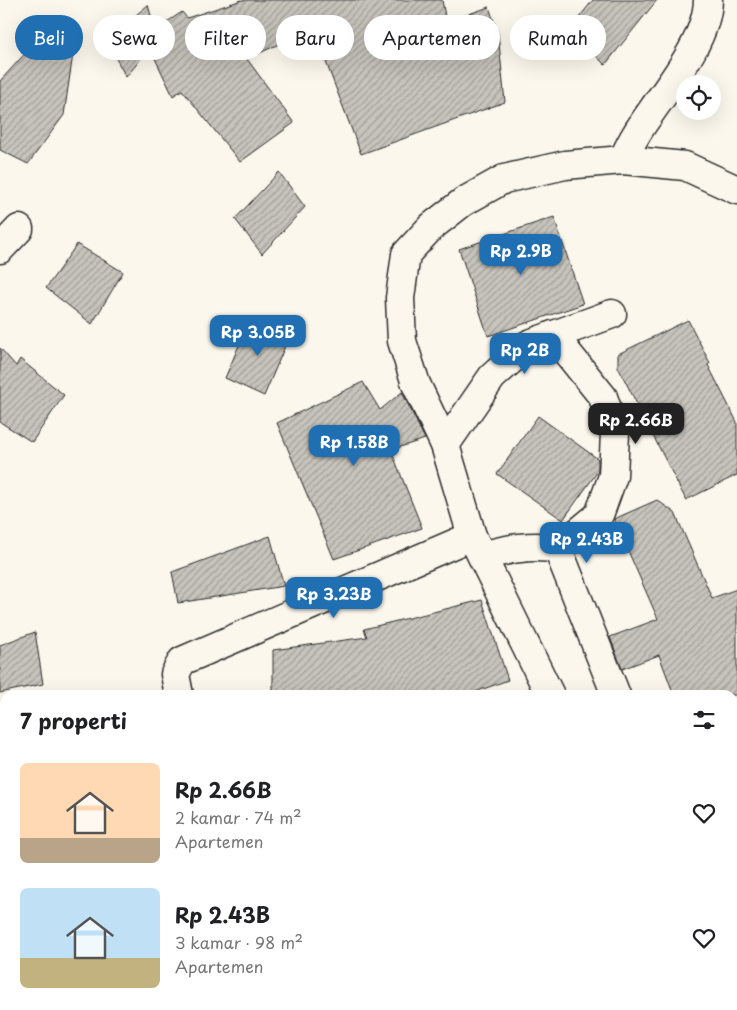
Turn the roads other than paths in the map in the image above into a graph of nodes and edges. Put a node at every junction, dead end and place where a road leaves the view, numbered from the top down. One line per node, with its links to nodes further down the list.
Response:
1 (708, 0): 2 (street)
2 (622, 160): 3 (street); 8 (street)
3 (737, 190)
4 (19, 229): 5 (street)
5 (0, 249)
6 (612, 314): 7 (street)
7 (553, 336): 8 (street); 10 (street)
8 (445, 445): 9 (street)
9 (477, 546): 10 (street); 11 (street); 12 (street)
10 (558, 549): 13 (street)
11 (178, 690)
12 (548, 690)
13 (614, 690)

